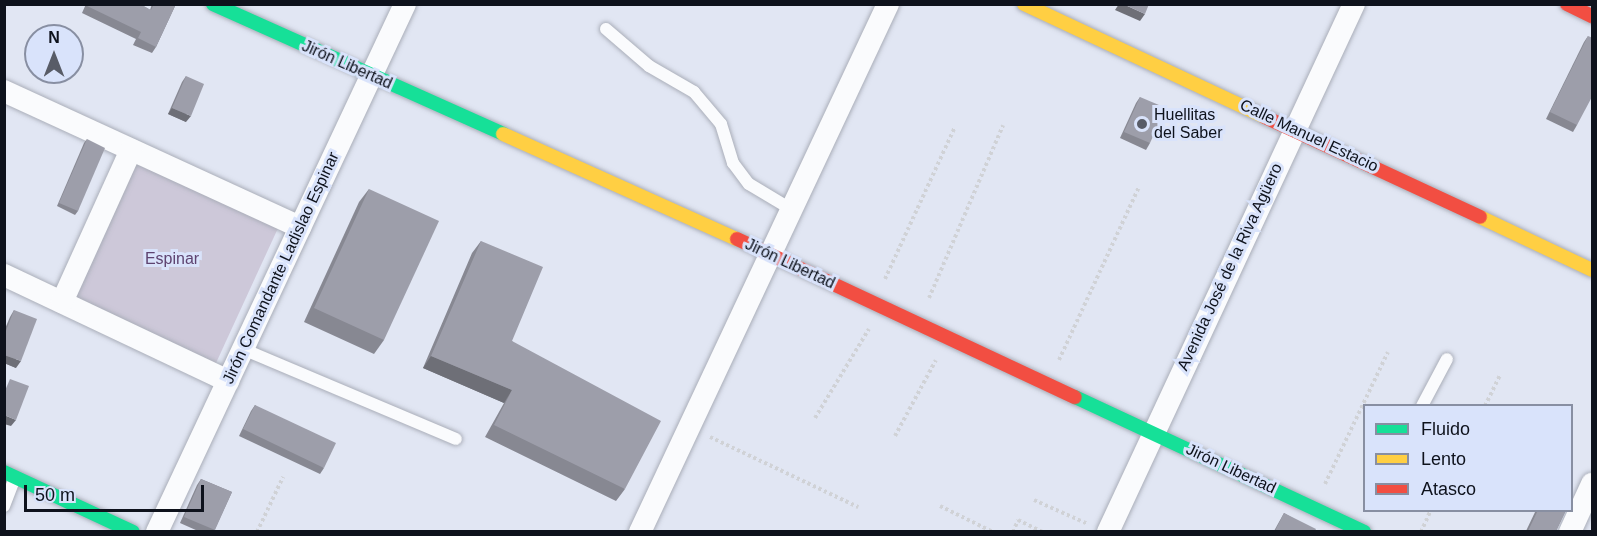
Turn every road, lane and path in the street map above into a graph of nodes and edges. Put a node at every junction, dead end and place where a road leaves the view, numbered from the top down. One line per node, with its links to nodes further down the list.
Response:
1 (213, 4): 9 (street, Jirón Libertad)
2 (405, 4): 9 (street, Jirón Comandante Ladislao Espinar)
3 (888, 4): 16 (street)
4 (1024, 4): 13 (street, Calle Manuel Estacio)
5 (1354, 4): 13 (street, Avenida José de la Riva Agüero)
6 (1567, 4): 7 (street)
7 (1593, 16)
8 (606, 29): 16 (lane)
9 (370, 76): 17 (street, Jirón Comandante Ladislao Espinar); 18 (street, Jirón Libertad)
10 (4, 91): 14 (street)
11 (1003, 125): 23 (path)
12 (955, 127): 22 (path)
13 (1295, 129): 19 (street, Calle Manuel Estacio); 37 (street, Avenida José de la Riva Agüero)
14 (131, 150): 17 (street); 21 (street)
15 (1139, 187): 30 (path)
16 (789, 208): 18 (street)
17 (300, 227): 25 (street, Jirón Comandante Ladislao Espinar)
18 (770, 254): 22 (street, Jirón Libertad); 36 (street)
19 (1593, 270)
20 (4, 275): 21 (street)
21 (62, 302): 29 (street)
22 (879, 305): 23 (street, Jirón Libertad); 35 (path)
23 (919, 323): 24 (street, Jirón Libertad)
24 (948, 337): 30 (street, Jirón Libertad); 38 (path)
25 (243, 350): 29 (street, Jirón Comandante Ladislao Espinar); 39 (lane)
26 (1388, 352): 31 (path)
27 (1447, 359): 32 (lane)
28 (1500, 375): 33 (path)
29 (228, 381): 52 (street, Jirón Comandante Ladislao Espinar)
30 (1048, 383): 37 (street, Jirón Libertad)
31 (1363, 404)
32 (1423, 404)
33 (1486, 404)
34 (1363, 405): 47 (path)
35 (815, 418)
36 (689, 427): 46 (path); 54 (street)
37 (1153, 431): 47 (street, Jirón Libertad); 50 (street, Avenida José de la Riva Agüero)
38 (895, 436)
39 (456, 439)
40 (10, 475): 44 (lane); 51 (street)
41 (283, 477): 53 (path)
42 (1593, 484): 59 (street)
43 (1034, 500): 50 (path)
44 (4, 506)
45 (940, 506): 55 (path)
46 (858, 507)
47 (1314, 508): 49 (street, Jirón Libertad)
48 (1430, 512): 58 (path)
49 (1360, 525)
50 (1101, 529)
51 (133, 531)
52 (157, 531)
53 (257, 531)
54 (640, 531)
55 (993, 531)
56 (1013, 531): 57 (path)
57 (1043, 531)
58 (1421, 531)
59 (1570, 531)

